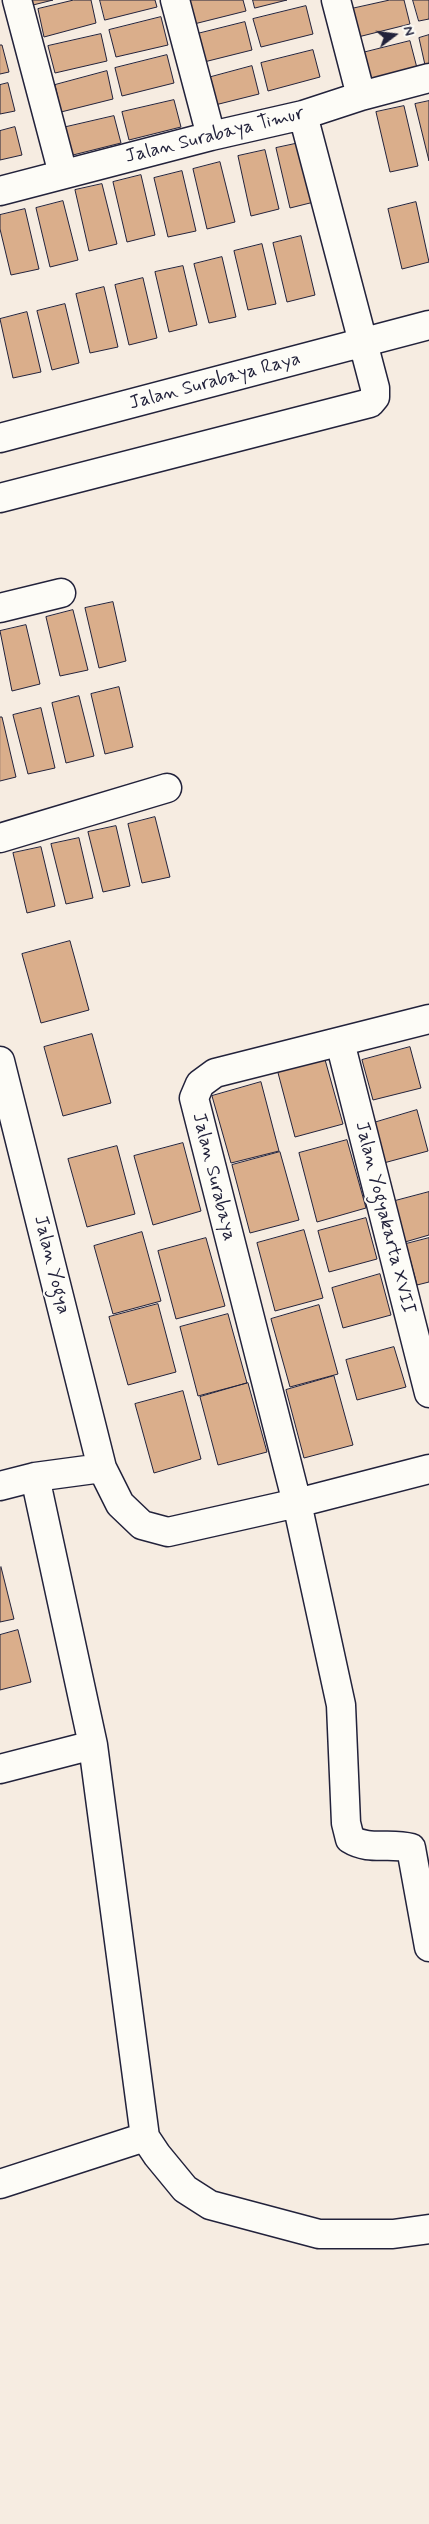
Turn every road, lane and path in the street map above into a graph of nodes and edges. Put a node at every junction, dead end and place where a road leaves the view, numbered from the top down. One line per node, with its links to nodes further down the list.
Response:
1 (17, 0): 8 (street)
2 (175, 0): 7 (street)
3 (336, 0): 5 (street)
4 (429, 78): 5 (street, Jalan Surabaya Timur)
5 (361, 96): 6 (street, Jalan Surabaya Timur)
6 (303, 115): 7 (street, Jalan Surabaya Timur); 11 (street)
7 (210, 136): 8 (street, Jalan Surabaya Timur)
8 (62, 174): 9 (street, Jalan Surabaya Timur)
9 (0, 191)
10 (429, 325): 11 (street, Jalan Surabaya Raya)
11 (363, 344): 12 (street, Jalan Surabaya Raya); 13 (street)
12 (0, 438)
13 (0, 498)
14 (61, 593): 15 (street)
15 (0, 608)
16 (167, 788): 17 (street)
17 (0, 838)
18 (429, 1018): 19 (street, Jalan Surabaya)
19 (340, 1042): 21 (street, Jalan Yogyakarta XVII); 26 (street, Jalan Surabaya)
20 (0, 1061): 22 (street, Jalan Yogya)
21 (429, 1393)
22 (102, 1468): 24 (street); 26 (street, Jalan Yogya)
23 (429, 1469): 26 (street, Jalan Yogya)
24 (35, 1477): 25 (street); 27 (street)
25 (0, 1486)
26 (297, 1503): 29 (street, Jalan Surabaya)
27 (93, 1746): 28 (street); 30 (street)
28 (0, 1769)
29 (429, 1947)
30 (145, 2137): 31 (street); 32 (street)
31 (0, 2184)
32 (429, 2229)

